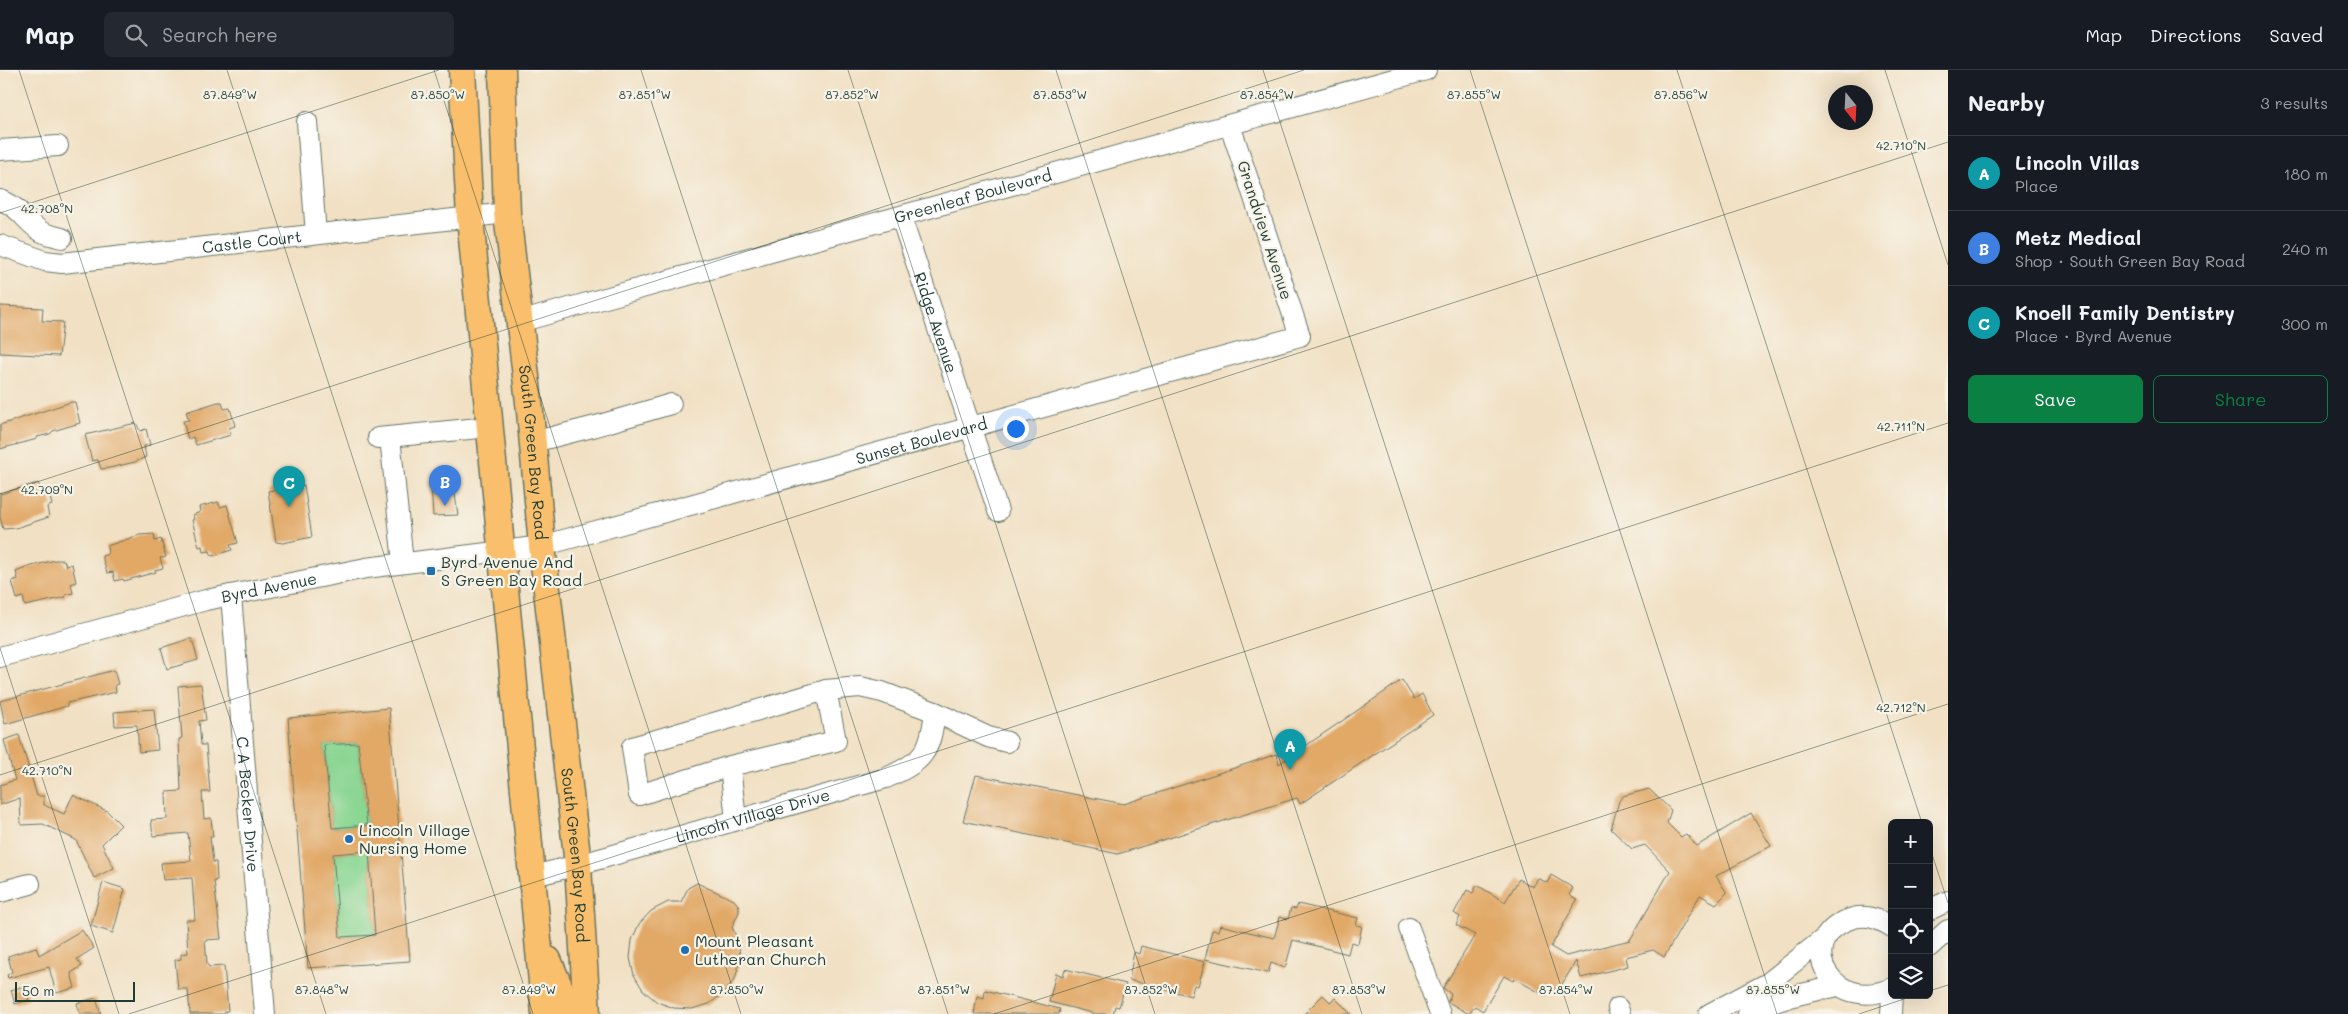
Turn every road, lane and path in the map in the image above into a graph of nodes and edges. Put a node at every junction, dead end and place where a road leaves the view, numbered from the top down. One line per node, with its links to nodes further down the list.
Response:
1 (462, 70): 10 (main road)
2 (502, 70): 9 (main road, South Green Bay Road)
3 (1426, 70): 5 (street, Greenleaf Boulevard)
4 (307, 122): 12 (street)
5 (1230, 125): 11 (street, Greenleaf Boulevard); 16 (street, Grandview Avenue)
6 (58, 146): 7 (street)
7 (0, 150)
8 (0, 200): 13 (street)
9 (507, 213): 10 (street, Castle Court); 15 (main road, South Green Bay Road)
10 (470, 217): 12 (street, Castle Court); 18 (main road)
11 (901, 217): 15 (street, Greenleaf Boulevard); 19 (street, Ridge Avenue)
12 (316, 234): 14 (street, Castle Court)
13 (62, 238)
14 (0, 246)
15 (519, 322): 20 (main road, South Green Bay Road)
16 (1300, 336): 19 (street, Sunset Boulevard)
17 (671, 404): 20 (street)
18 (490, 427): 23 (main road); 24 (street)
19 (971, 428): 21 (street, Ridge Avenue); 22 (street, Sunset Boulevard)
20 (533, 442): 22 (main road, South Green Bay Road)
21 (998, 511)
22 (542, 546): 23 (street, Byrd Avenue); 32 (main road, South Green Bay Road)
23 (501, 551): 24 (street, Byrd Avenue); 33 (main road)
24 (403, 563): 25 (street, Byrd Avenue)
25 (231, 595): 26 (street, Byrd Avenue); 47 (street, C A Becker Drive)
26 (0, 657)
27 (826, 690): 28 (street); 30 (street); 30 (street)
28 (935, 712): 29 (street); 31 (street, Lincoln Village Drive)
29 (1007, 742)
30 (730, 766): 31 (street)
31 (736, 820): 32 (street, Lincoln Village Drive)
32 (578, 865): 33 (street, Lincoln Village Drive); 50 (main road, South Green Bay Road)
33 (532, 876): 41 (main road)
34 (30, 884): 35 (street)
35 (0, 892)
36 (1948, 901): 37 (street)
37 (1931, 909)
38 (1888, 922): 42 (street)
39 (1409, 928): 51 (street)
40 (1948, 930): 43 (street)
41 (538, 936): 48 (main road); 49 (main road)
42 (1827, 936): 44 (street); 52 (street)
43 (1933, 943)
44 (1838, 990): 45 (street); 53 (street); 54 (street)
45 (1888, 991)
46 (1892, 999): 55 (street)
47 (264, 1014)
48 (545, 1014)
49 (565, 1014)
50 (587, 1014)
51 (1440, 1014)
52 (1709, 1014)
53 (1748, 1014)
54 (1854, 1014)
55 (1891, 1014)

